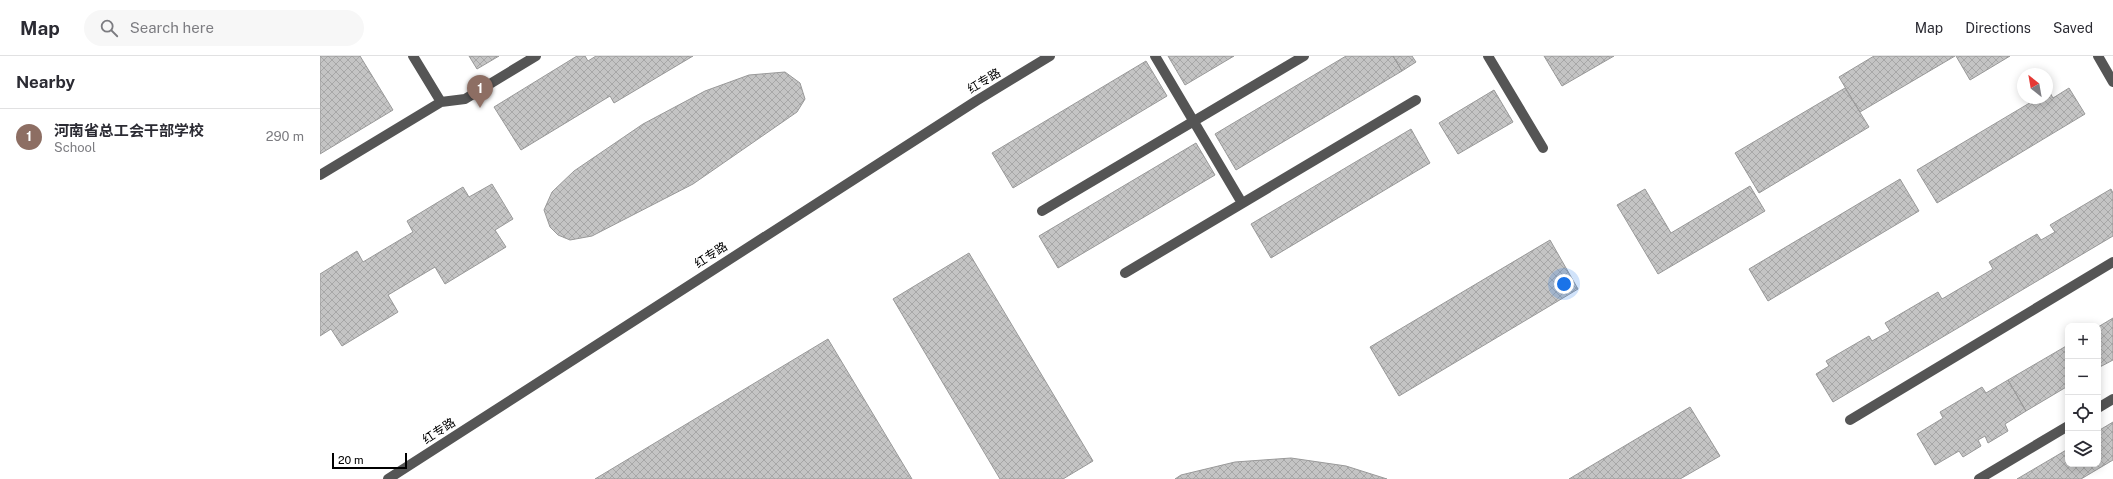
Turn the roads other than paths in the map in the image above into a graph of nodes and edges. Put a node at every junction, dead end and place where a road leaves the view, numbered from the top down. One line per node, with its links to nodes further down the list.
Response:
1 (413, 56): 10 (street)
2 (536, 56): 10 (street)
3 (1050, 56): 22 (street, 红专路)
4 (1155, 56): 11 (street)
5 (1304, 56): 11 (street)
6 (1488, 56): 12 (street)
7 (2098, 56): 8 (street)
8 (2113, 82)
9 (1416, 100): 14 (street)
10 (440, 102): 13 (street)
11 (1194, 121): 14 (street); 15 (street)
12 (1543, 148)
13 (320, 175)
14 (1242, 203): 17 (street)
15 (1042, 211)
16 (2113, 262): 20 (street)
17 (1125, 273)
18 (2113, 400): 19 (street)
19 (2101, 406)
20 (1850, 420)
21 (2065, 428): 23 (street)
22 (388, 479)
23 (1979, 479)

